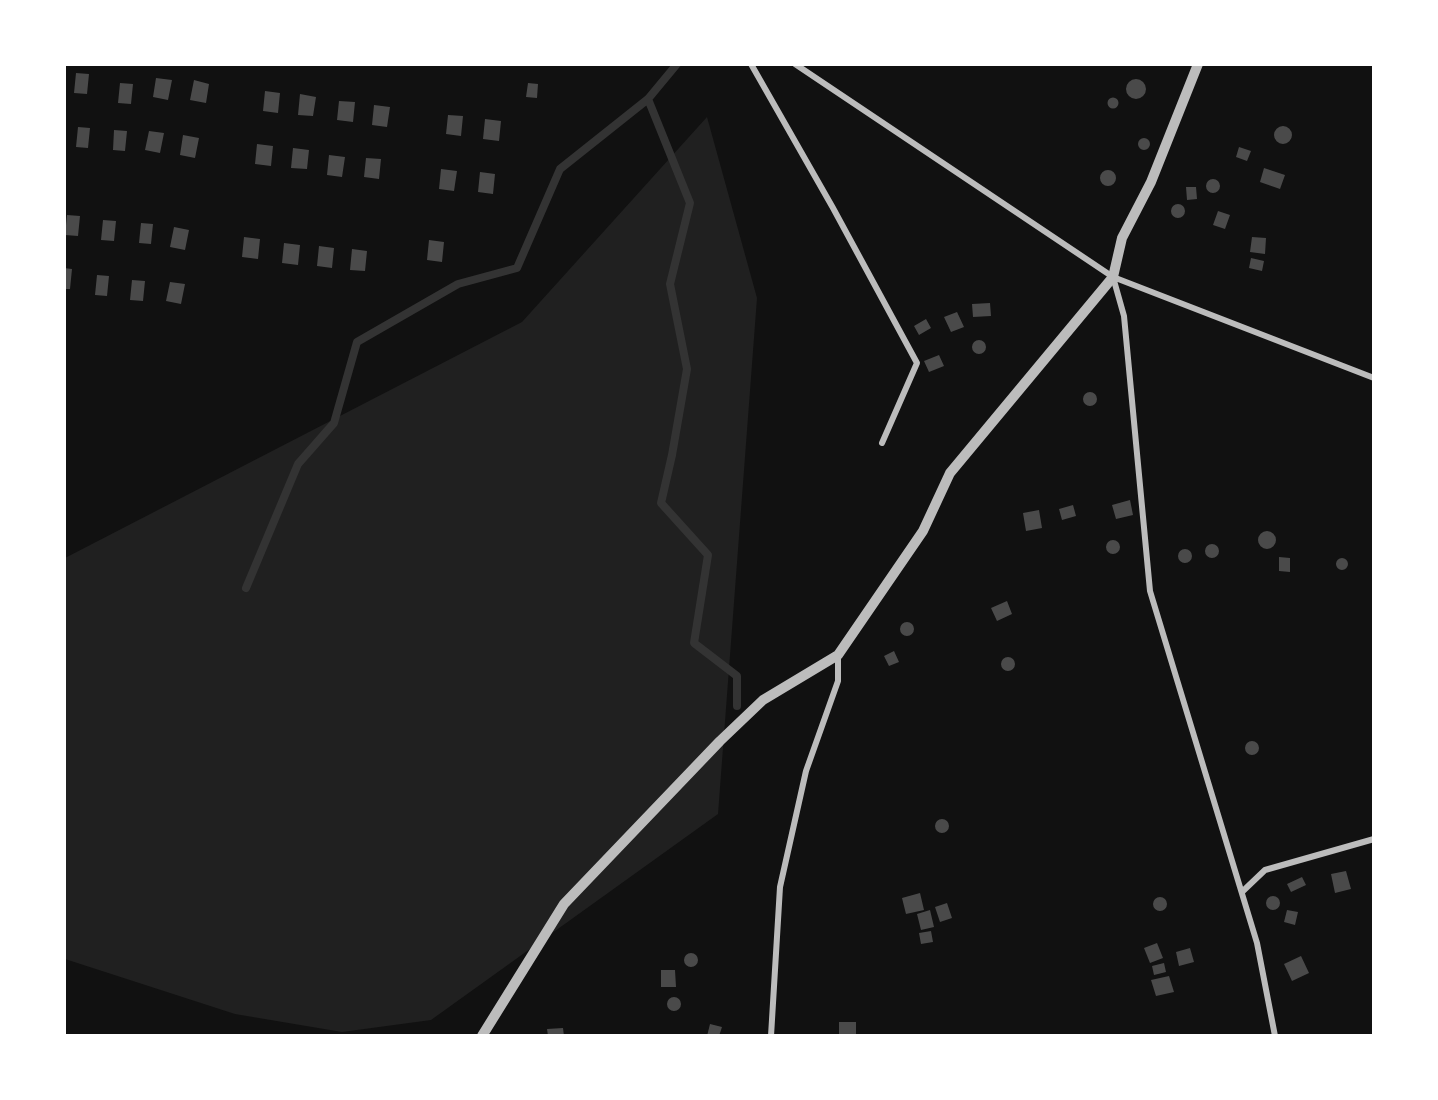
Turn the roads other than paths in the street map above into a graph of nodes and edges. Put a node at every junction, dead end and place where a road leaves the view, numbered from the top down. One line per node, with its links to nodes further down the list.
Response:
1 (751, 64): 6 (street)
2 (795, 64): 4 (street)
3 (1198, 64): 4 (street)
4 (1113, 277): 5 (street); 7 (street); 9 (street)
5 (1374, 378)
6 (882, 443)
7 (838, 655): 10 (street); 11 (street)
8 (1374, 838): 9 (street)
9 (1243, 891): 12 (street)
10 (482, 1035)
11 (771, 1035)
12 (1275, 1035)

